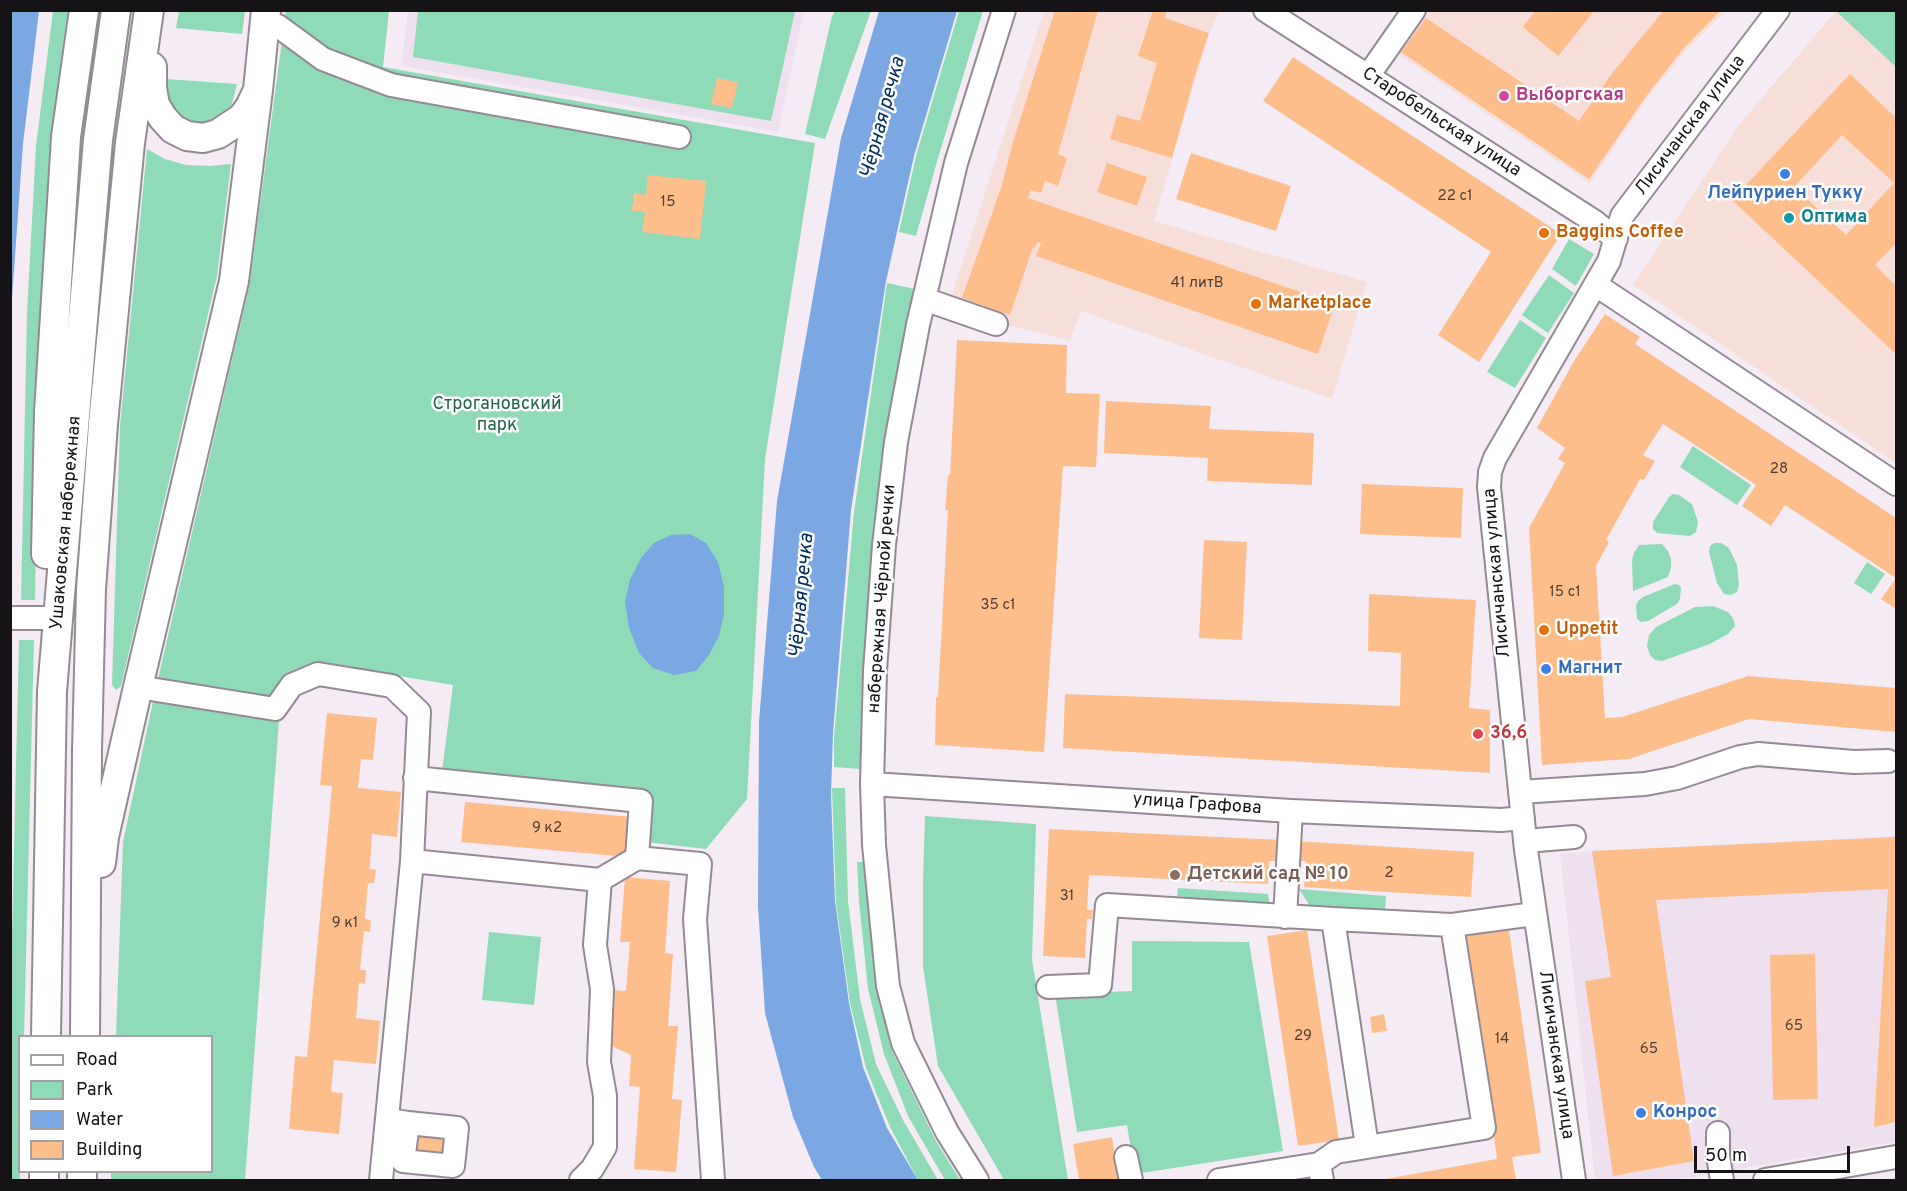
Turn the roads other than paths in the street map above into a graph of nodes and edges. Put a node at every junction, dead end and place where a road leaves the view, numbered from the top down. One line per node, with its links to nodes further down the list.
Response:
1 (84, 10): 18 (main road)
2 (116, 10): 20 (main road, Ушаковская набережная)
3 (150, 10): 10 (main road, Ушаковская набережная); 36 (main road, Ушаковская набережная)
4 (1004, 10): 14 (street, набережная Чёрной речки)
5 (1265, 10): 9 (street, Старобельская улица)
6 (1414, 10): 9 (street)
7 (1778, 10): 12 (street, Лисичанская улица)
8 (265, 16): 10 (main road, Ушаковская набережная); 11 (street)
9 (1368, 76): 12 (street, Старобельская улица)
10 (258, 90): 19 (main road)
11 (679, 137)
12 (1616, 239): 13 (street, Лисичанская улица)
13 (1596, 285): 16 (street); 24 (street, Лисичанская улица)
14 (924, 299): 15 (street); 23 (street, набережная Чёрной речки)
15 (996, 324)
16 (1896, 484)
17 (15, 618): 18 (street)
18 (45, 618): 20 (main road)
19 (138, 687): 22 (street); 36 (main road)
20 (52, 691): 38 (main road, Ушаковская набережная)
21 (1888, 761): 24 (street)
22 (415, 778): 29 (street); 30 (street)
23 (872, 784): 25 (street, улица Графова); 49 (street, набережная Чёрной речки)
24 (1520, 792): 26 (street, Лисичанская улица)
25 (1292, 811): 26 (street, улица Графова); 33 (street)
26 (1522, 818): 28 (street, Лисичанская улица)
27 (1574, 837): 28 (street)
28 (1525, 841): 32 (street, Лисичанская улица)
29 (637, 858): 31 (street); 48 (street)
30 (412, 861): 31 (street); 46 (street)
31 (600, 880): 47 (street)
32 (1534, 914): 35 (street); 52 (street, Лисичанская улица)
33 (1285, 917): 34 (street); 37 (street)
34 (1333, 919): 35 (street); 41 (street)
35 (1452, 925): 41 (street)
36 (86, 976): 39 (main road, Ушаковская набережная)
37 (1048, 987)
38 (46, 1035)
39 (85, 1035)
40 (1718, 1133): 53 (street)
41 (1367, 1146): 44 (street)
42 (1126, 1157): 50 (street)
43 (1896, 1157): 45 (street)
44 (1320, 1172): 51 (street)
45 (1864, 1172): 54 (street)
46 (381, 1180)
47 (581, 1180)
48 (713, 1180)
49 (977, 1180)
50 (1131, 1180)
51 (1219, 1180)
52 (1574, 1180)
53 (1722, 1180)
54 (1765, 1180)

